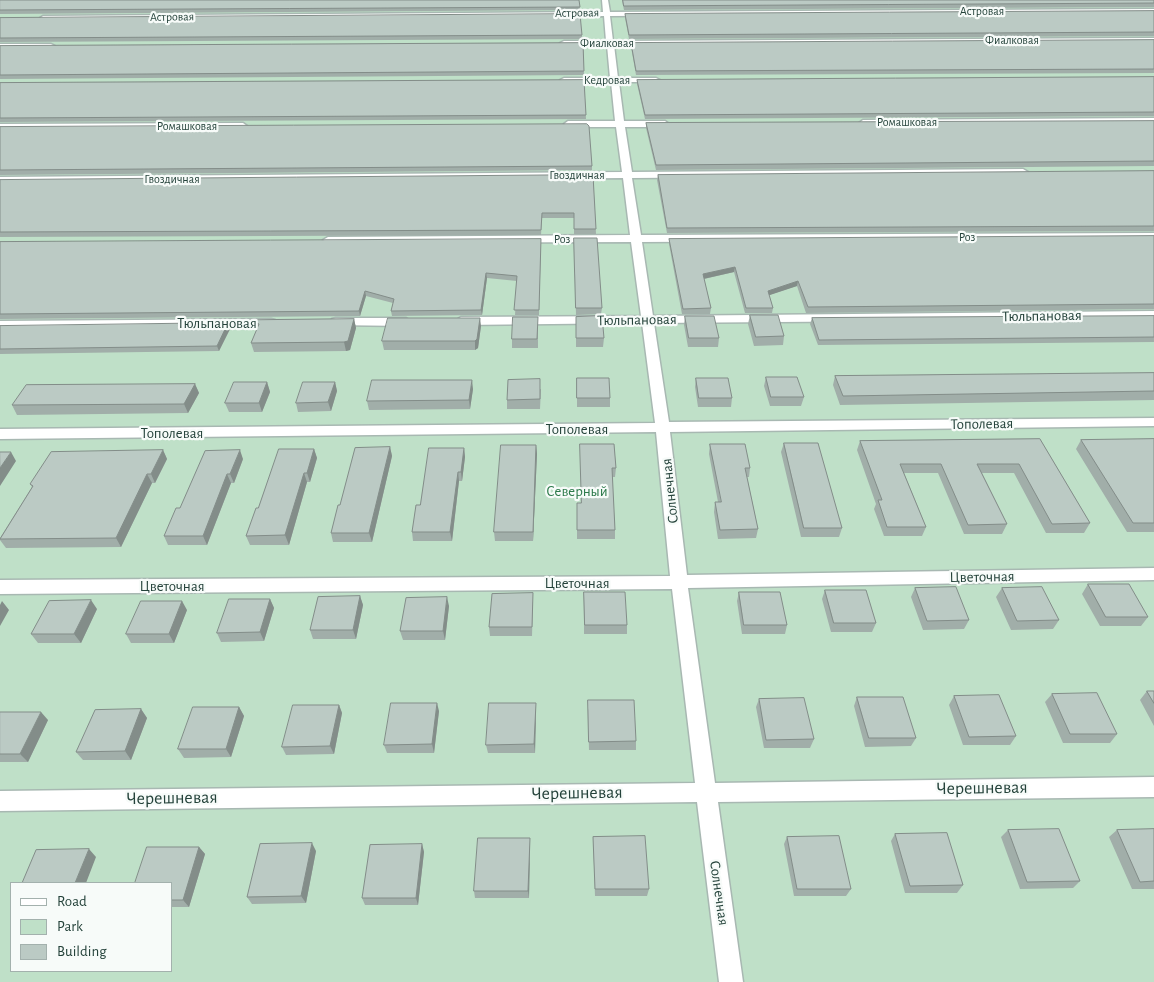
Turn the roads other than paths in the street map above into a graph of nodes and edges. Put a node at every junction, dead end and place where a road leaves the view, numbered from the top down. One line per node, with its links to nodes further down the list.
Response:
1 (605, 6): 2 (street, Астровая); 3 (street, Астровая); 6 (street, Солнечная)
2 (1154, 11)
3 (30, 18)
4 (1154, 40): 6 (street, Фиалковая)
5 (560, 43): 6 (street, Фиалковая)
6 (610, 43): 10 (street, Солнечная)
7 (0, 46): 8 (street)
8 (60, 46)
9 (555, 80): 10 (street, Кедровая)
10 (615, 80): 11 (street, Кедровая); 15 (street, Солнечная)
11 (664, 80)
12 (1154, 121): 13 (street, Ромашковая)
13 (857, 123)
14 (560, 124): 15 (street)
15 (620, 124): 16 (street); 20 (street, Солнечная)
16 (679, 124)
17 (250, 126): 18 (street, Ромашковая)
18 (0, 127)
19 (1035, 172): 20 (street, Гвоздичная)
20 (628, 175): 21 (street, Гвоздичная); 23 (street, Солнечная)
21 (0, 180)
22 (1154, 236): 23 (street, Роз)
23 (637, 239): 24 (street, Роз); 26 (street, Солнечная)
24 (319, 240)
25 (1154, 315): 26 (street, Тюльпановая)
26 (647, 320): 27 (street, Тюльпановая); 33 (street, Солнечная)
27 (448, 321)
28 (319, 322): 29 (street)
29 (418, 322)
30 (279, 323): 31 (street, Тюльпановая)
31 (0, 325)
32 (1154, 422): 33 (street, Тополевая)
33 (663, 429): 34 (street, Тополевая); 36 (street, Солнечная)
34 (0, 434)
35 (1154, 574): 36 (street, Цветочная)
36 (679, 582): 37 (street, Цветочная); 39 (street, Солнечная)
37 (0, 587)
38 (1154, 787): 39 (street, Черешневая)
39 (706, 791): 40 (street, Черешневая); 41 (street, Солнечная)
40 (0, 801)
41 (731, 982)

